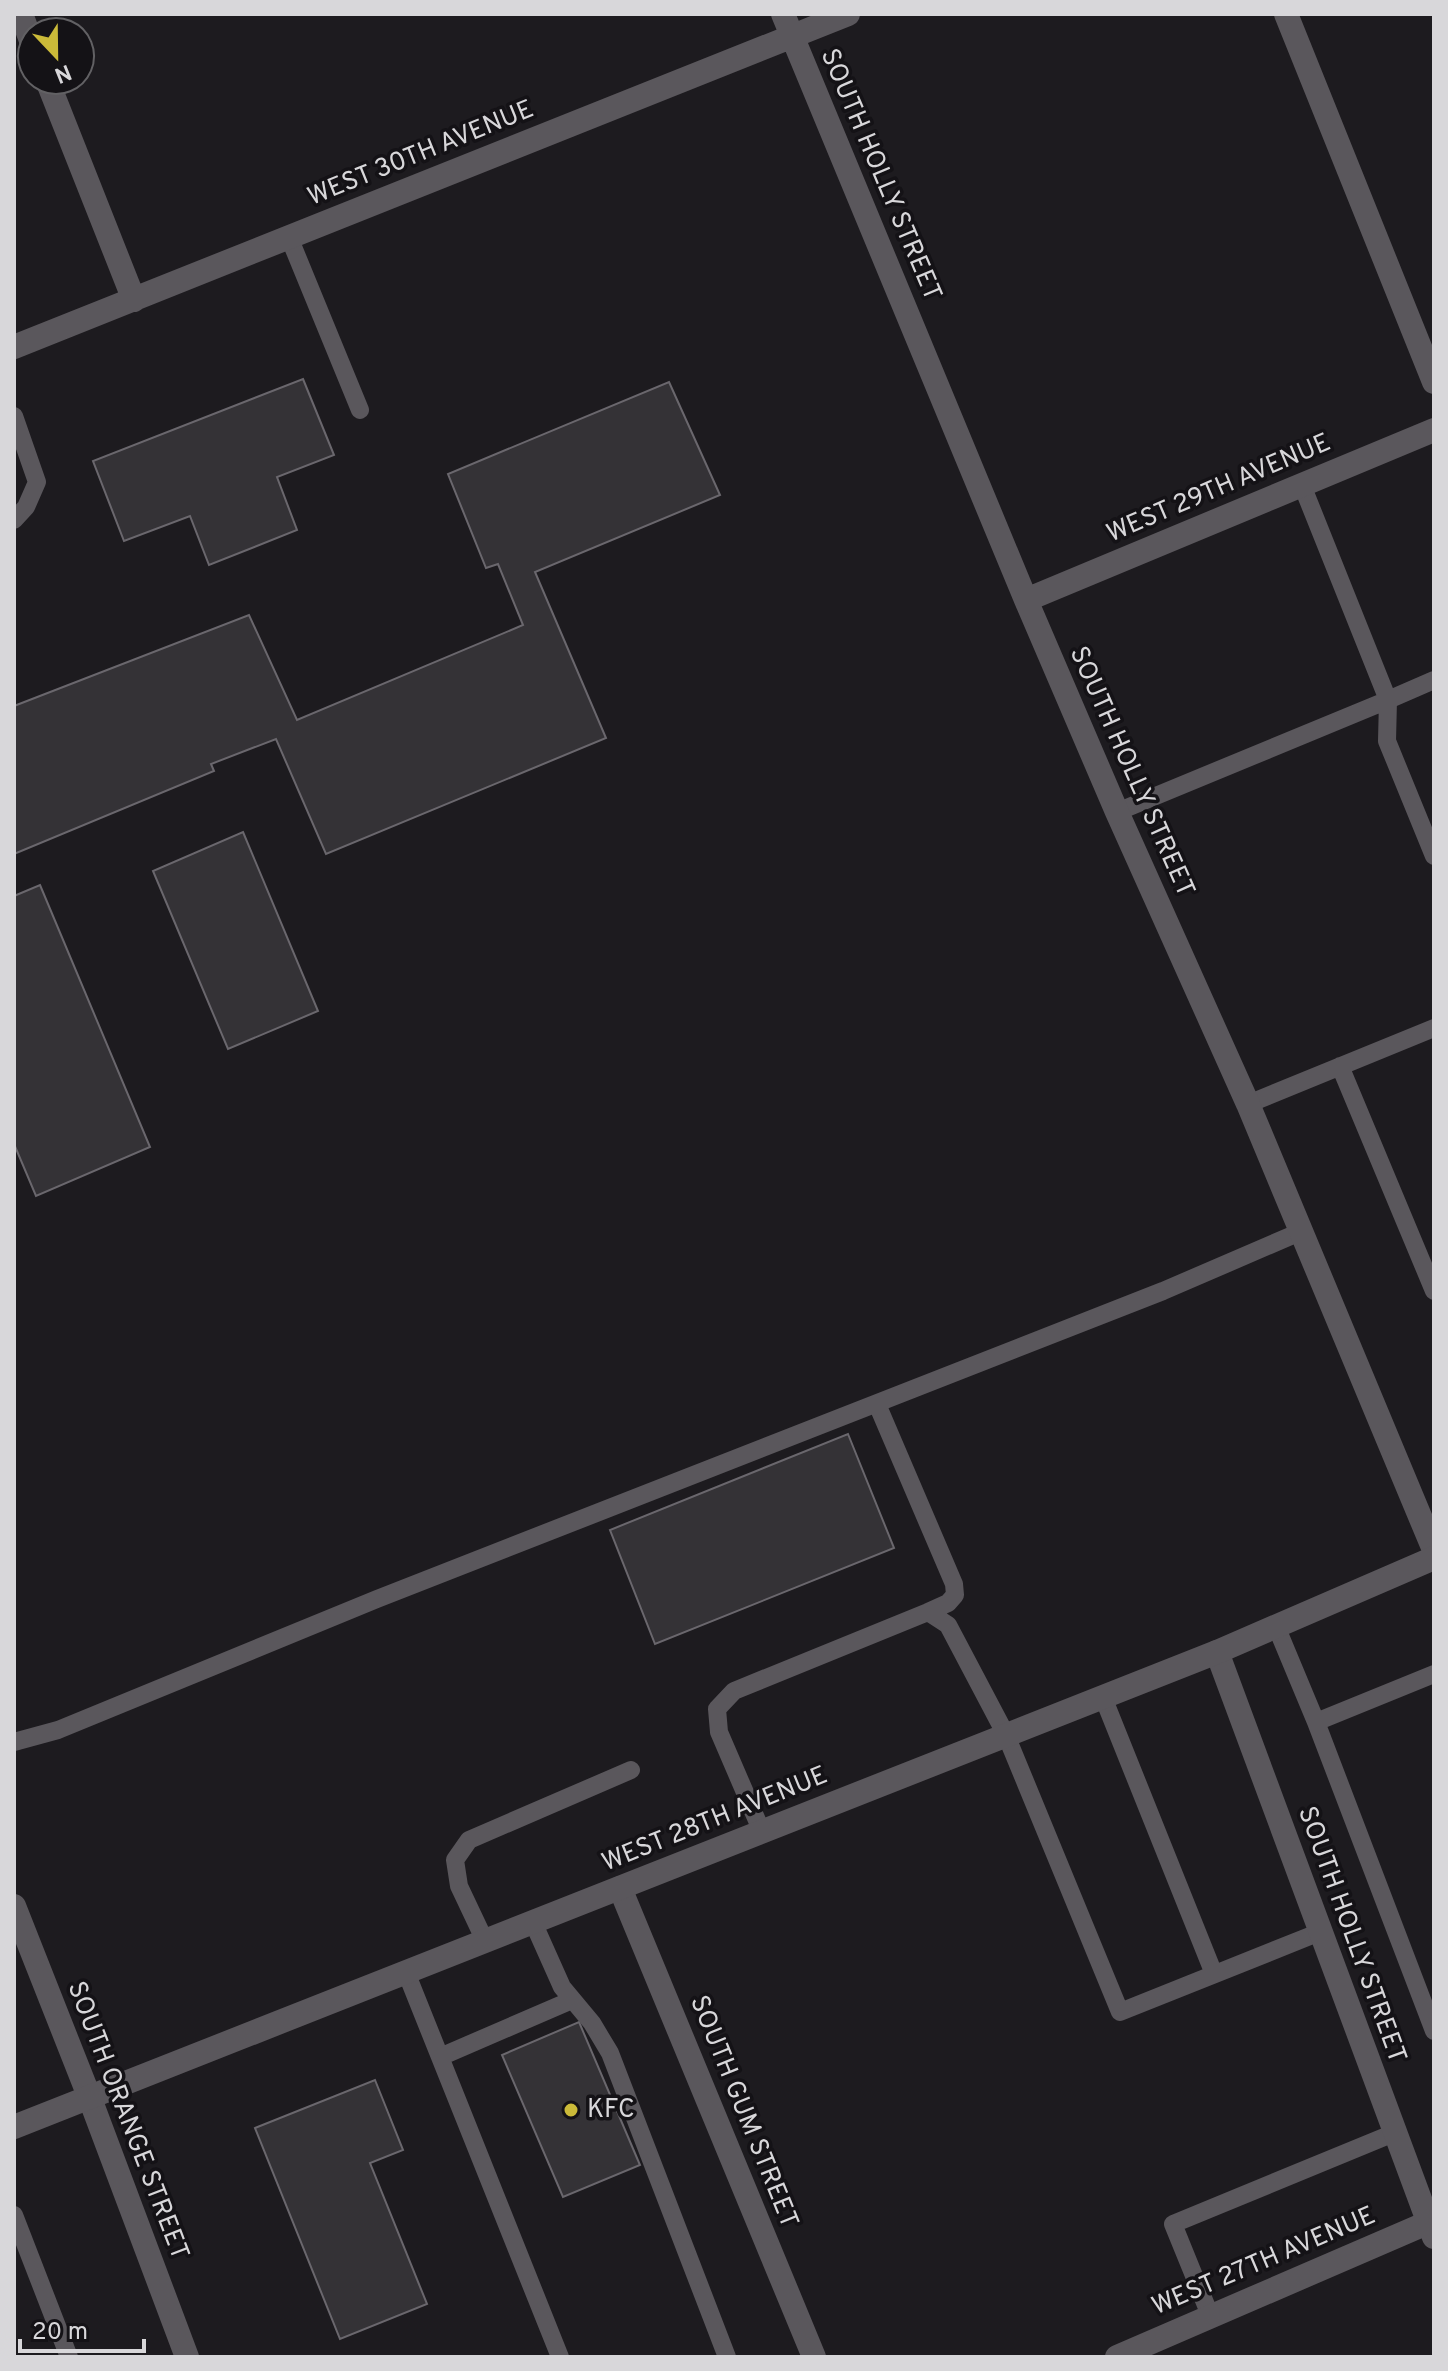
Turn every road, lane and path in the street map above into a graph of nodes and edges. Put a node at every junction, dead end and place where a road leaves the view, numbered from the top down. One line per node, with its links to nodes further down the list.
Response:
1 (848, 14): 3 (street, WEST 30TH AVENUE)
2 (1286, 14): 8 (street)
3 (787, 25): 5 (street, WEST 30TH AVENUE); 14 (street, SOUTH HOLLY STREET)
4 (53, 96): 6 (street)
5 (289, 237): 6 (street, WEST 30TH AVENUE); 9 (lane)
6 (134, 300): 7 (street, WEST 30TH AVENUE)
7 (14, 347)
8 (1434, 382)
9 (360, 410)
10 (14, 416): 13 (lane)
11 (1434, 430): 12 (street, WEST 29TH AVENUE)
12 (1302, 485): 14 (street, WEST 29TH AVENUE); 16 (lane)
13 (14, 520)
14 (1026, 600): 17 (street, SOUTH HOLLY STREET)
15 (1434, 680): 16 (lane)
16 (1388, 700): 17 (lane); 18 (lane)
17 (1117, 812): 21 (street, SOUTH HOLLY STREET)
18 (1434, 856)
19 (1434, 1028): 20 (lane)
20 (1340, 1066): 21 (lane); 23 (lane)
21 (1248, 1104): 22 (street, SOUTH HOLLY STREET)
22 (1300, 1232): 24 (lane); 25 (street, SOUTH HOLLY STREET)
23 (1434, 1291)
24 (877, 1404): 27 (lane); 34 (lane)
25 (1434, 1550)
26 (1434, 1558): 28 (street, WEST 28TH AVENUE)
27 (928, 1612): 33 (lane); 36 (lane)
28 (1276, 1626): 29 (street, WEST 28TH AVENUE); 32 (lane)
29 (1217, 1652): 31 (street, WEST 28TH AVENUE); 40 (street, SOUTH HOLLY STREET)
30 (1434, 1674): 32 (lane)
31 (1103, 1697): 33 (street, WEST 28TH AVENUE); 43 (lane)
32 (1316, 1722): 45 (lane)
33 (1006, 1735): 36 (street, WEST 28TH AVENUE); 43 (lane)
34 (14, 1742)
35 (631, 1770): 41 (lane)
36 (762, 1832): 37 (street, WEST 28TH AVENUE)
37 (620, 1888): 39 (street, WEST 28TH AVENUE); 53 (street, SOUTH GUM STREET)
38 (14, 1906): 47 (street, SOUTH ORANGE STREET)
39 (533, 1922): 41 (street, WEST 28TH AVENUE); 44 (lane)
40 (1320, 1932): 43 (lane); 49 (street, SOUTH HOLLY STREET)
41 (485, 1941): 42 (street, WEST 28TH AVENUE)
42 (406, 1972): 46 (lane); 47 (street, WEST 28TH AVENUE)
43 (1214, 1974)
44 (572, 2000): 46 (lane); 57 (lane)
45 (1434, 2031)
46 (440, 2057): 56 (lane)
47 (89, 2096): 48 (street, WEST 28TH AVENUE); 55 (street, SOUTH ORANGE STREET)
48 (14, 2127)
49 (1394, 2133): 51 (street, SOUTH HOLLY STREET); 52 (lane)
50 (14, 2215): 54 (lane)
51 (1432, 2226): 52 (street, WEST 27TH AVENUE)
52 (1210, 2315): 58 (street, WEST 27TH AVENUE)
53 (810, 2356)
54 (69, 2357)
55 (187, 2357)
56 (560, 2357)
57 (727, 2357)
58 (1117, 2357)

